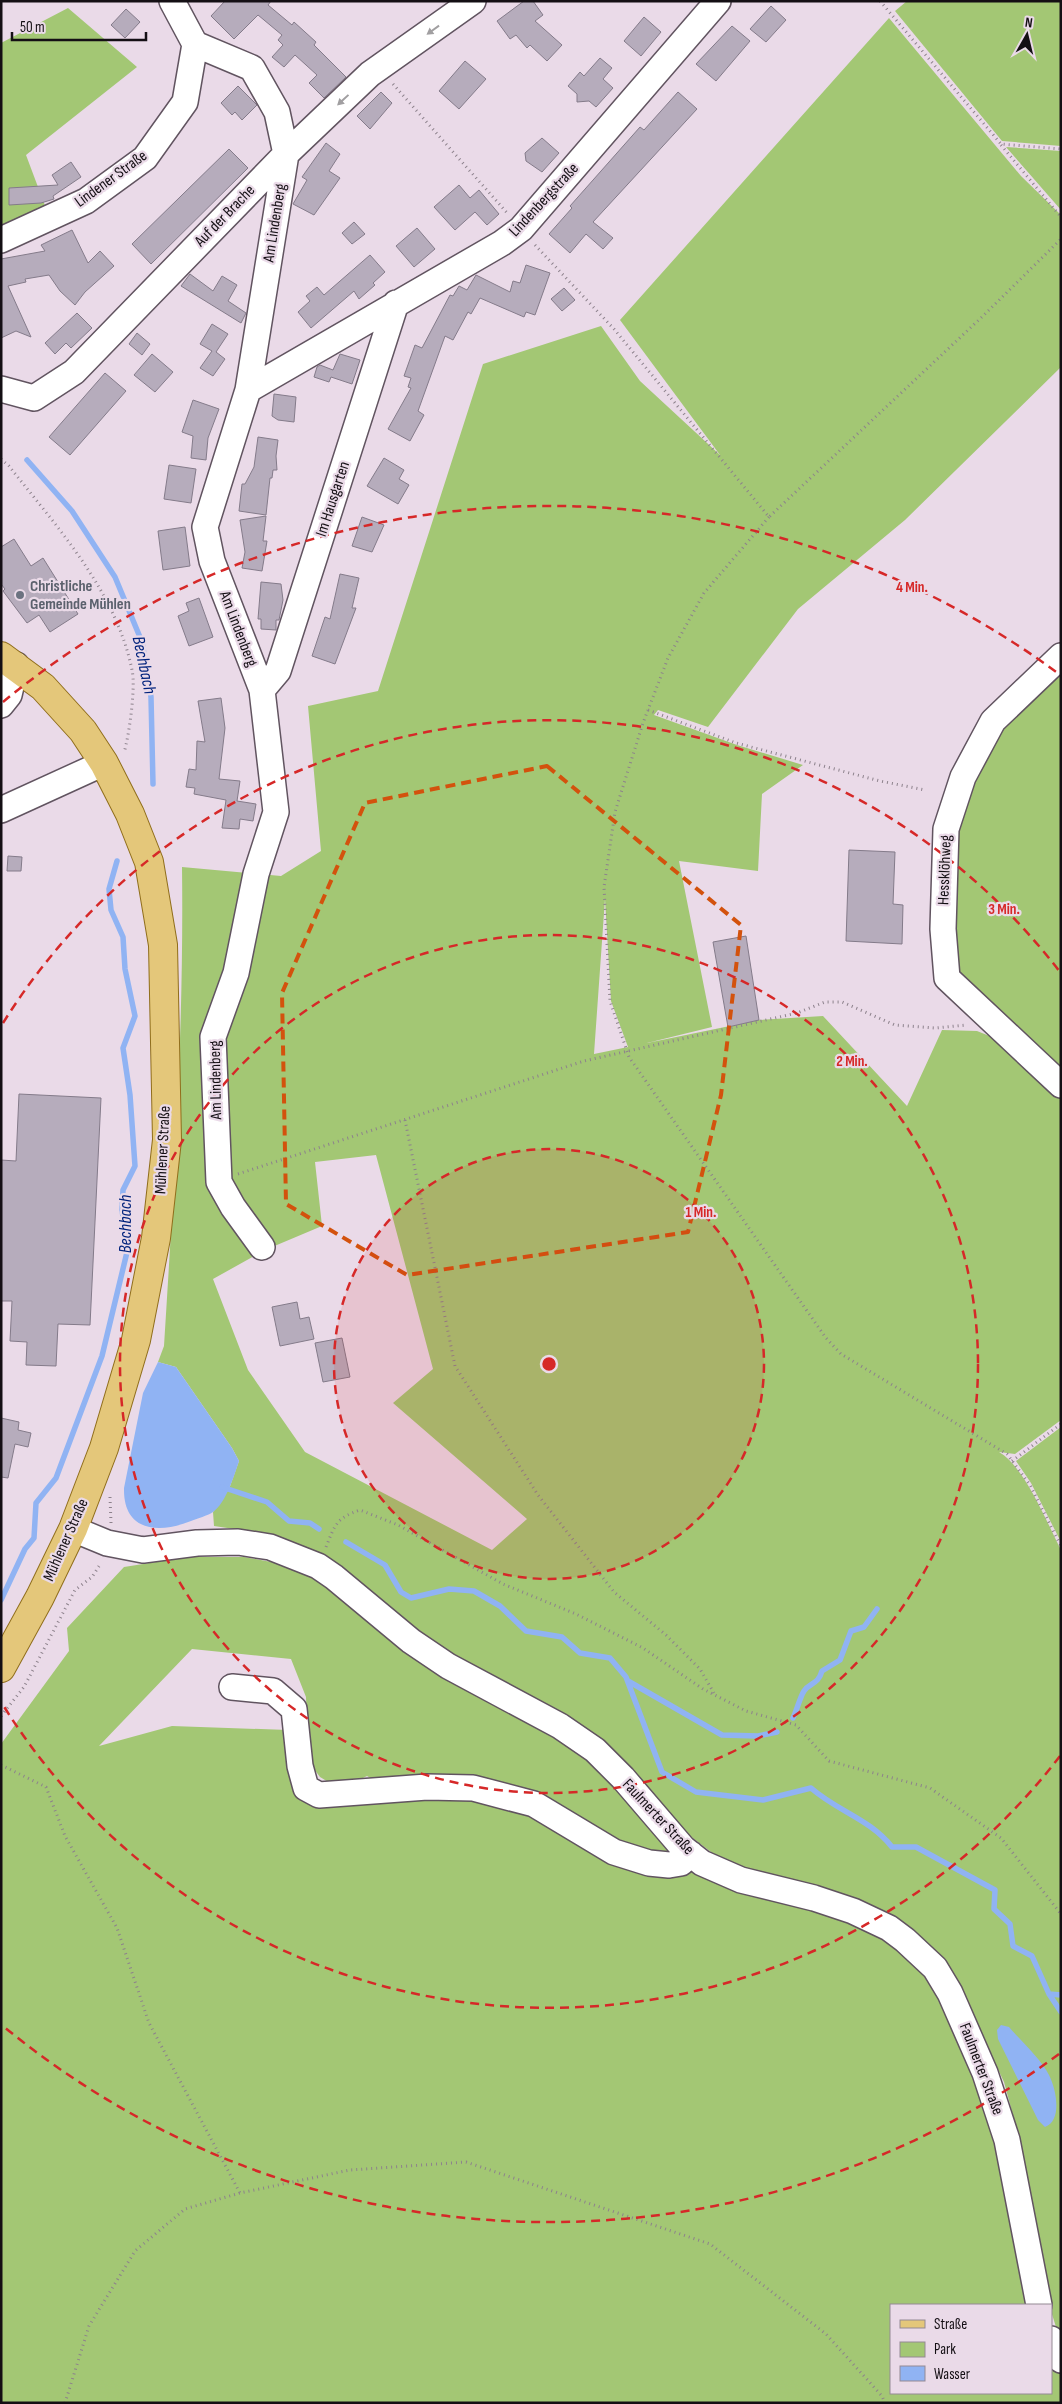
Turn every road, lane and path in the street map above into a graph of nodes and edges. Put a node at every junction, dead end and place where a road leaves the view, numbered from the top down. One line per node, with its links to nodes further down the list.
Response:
1 (172, 1): 5 (street)
2 (472, 1): 6 (street, Auf der Brache, one-way to 6)
3 (718, 1): 11 (street, Lindenbergstraße)
4 (880, 1): 7 (path)
5 (195, 44): 9 (street, Am Lindenberg); 13 (street, Lindener Straße)
6 (379, 68): 9 (street, Auf der Brache, one-way to 9); 11 (path)
7 (1001, 144): 8 (path); 10 (path)
8 (1061, 149)
9 (286, 154): 15 (street, Auf der Brache); 16 (street, Am Lindenberg)
10 (1061, 217)
11 (521, 229): 14 (street, Lindenbergstraße); 18 (path)
12 (1061, 239): 18 (path)
13 (1, 240)
14 (396, 303): 16 (street, Lindenbergstraße); 21 (street, Im Hausgarten)
15 (1, 389)
16 (248, 390): 21 (street, Am Lindenberg)
17 (1, 459): 24 (path)
18 (768, 517): 23 (path)
19 (1061, 656): 27 (street, Hessklöhweg)
20 (8, 661): 22 (street); 24 (main road, Mühlener Straße)
21 (262, 690): 31 (street, Am Lindenberg)
22 (1, 705)
23 (648, 710): 25 (path); 28 (path)
24 (114, 759): 26 (street); 36 (main road, Mühlener Straße)
25 (925, 790)
26 (4, 814)
27 (987, 1017): 28 (path); 29 (street, Hessklöhweg)
28 (627, 1050): 30 (path); 34 (path)
29 (1061, 1086)
30 (405, 1120): 31 (path); 42 (path)
31 (219, 1182): 32 (street, Am Lindenberg)
32 (262, 1248)
33 (1061, 1424): 34 (path)
34 (1012, 1461): 38 (path)
35 (110, 1491): 37 (path)
36 (73, 1529): 37 (street, Faulmerter Straße); 40 (main road, Mühlener Straße)
37 (107, 1543): 39 (street, Faulmerter Straße); 43 (path)
38 (1061, 1546)
39 (318, 1566): 42 (path); 45 (street, Faulmerter Straße)
40 (1, 1668)
41 (232, 1687): 45 (street)
42 (715, 1695): 46 (path)
43 (1, 1716)
44 (1, 1765): 47 (path)
45 (691, 1854): 48 (street, Faulmerter Straße)
46 (1061, 1914)
47 (240, 2193): 51 (path); 52 (path)
48 (1040, 2304)
49 (1052, 2341): 50 (street)
50 (1061, 2360)
51 (65, 2403)
52 (885, 2403)

